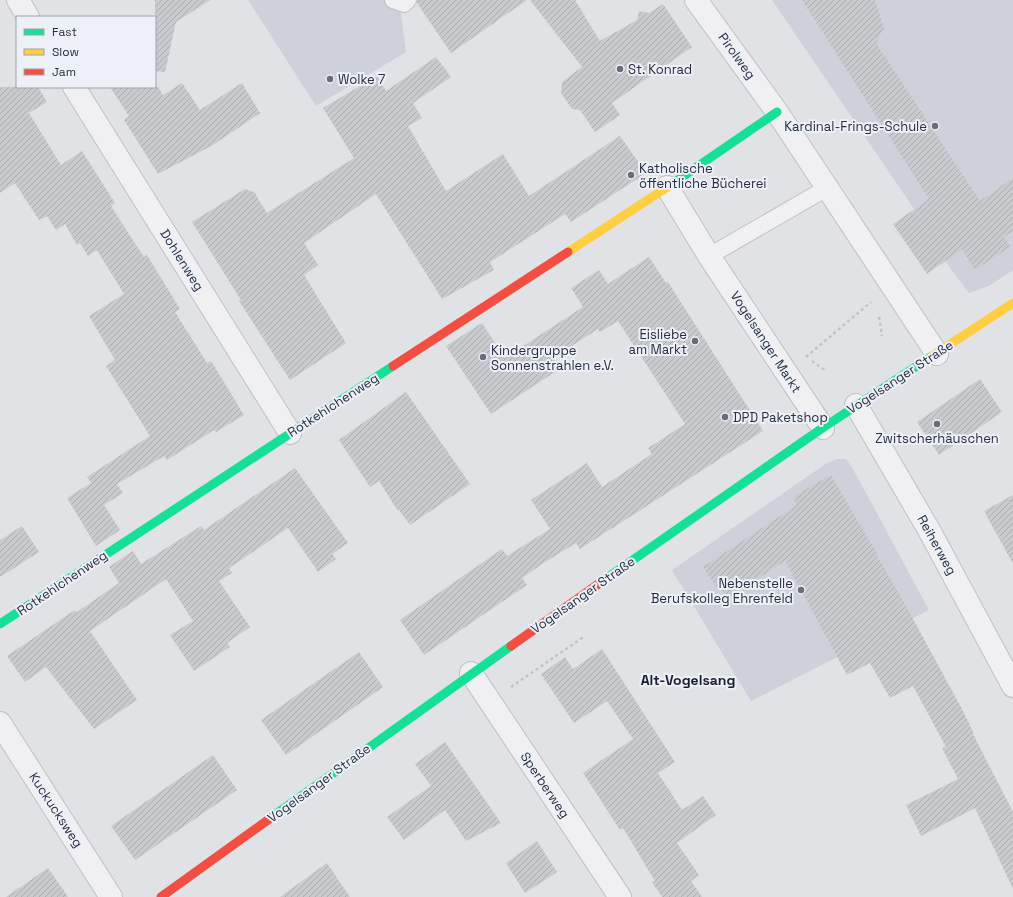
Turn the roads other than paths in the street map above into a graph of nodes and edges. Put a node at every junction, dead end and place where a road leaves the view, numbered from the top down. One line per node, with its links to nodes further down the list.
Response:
1 (18, 0): 5 (street)
2 (393, 0): 3 (lane)
3 (408, 0)
4 (705, 3): 7 (street, Pirolweg)
5 (27, 16)
6 (75, 88): 15 (street, Dohlenweg)
7 (777, 112): 8 (street); 9 (street)
8 (666, 187): 10 (street, Vogelsanger Markt); 15 (street, Rotkehlchenweg)
9 (827, 188): 10 (lane); 12 (street)
10 (709, 256): 14 (street, Vogelsanger Markt)
11 (1013, 303): 12 (street, Vogelsanger Straße)
12 (937, 354): 13 (street, Vogelsanger Straße)
13 (856, 406): 14 (street, Vogelsanger Straße); 18 (street, Reiherweg)
14 (823, 428): 17 (street, Vogelsanger Straße)
15 (290, 432): 16 (street, Rotkehlchenweg)
16 (0, 624)
17 (471, 673): 21 (street, Vogelsanger Straße); 22 (street, Sperberweg)
18 (1013, 686)
19 (0, 723): 20 (street, Kuckucksweg)
20 (111, 897)
21 (161, 897)
22 (620, 897)

